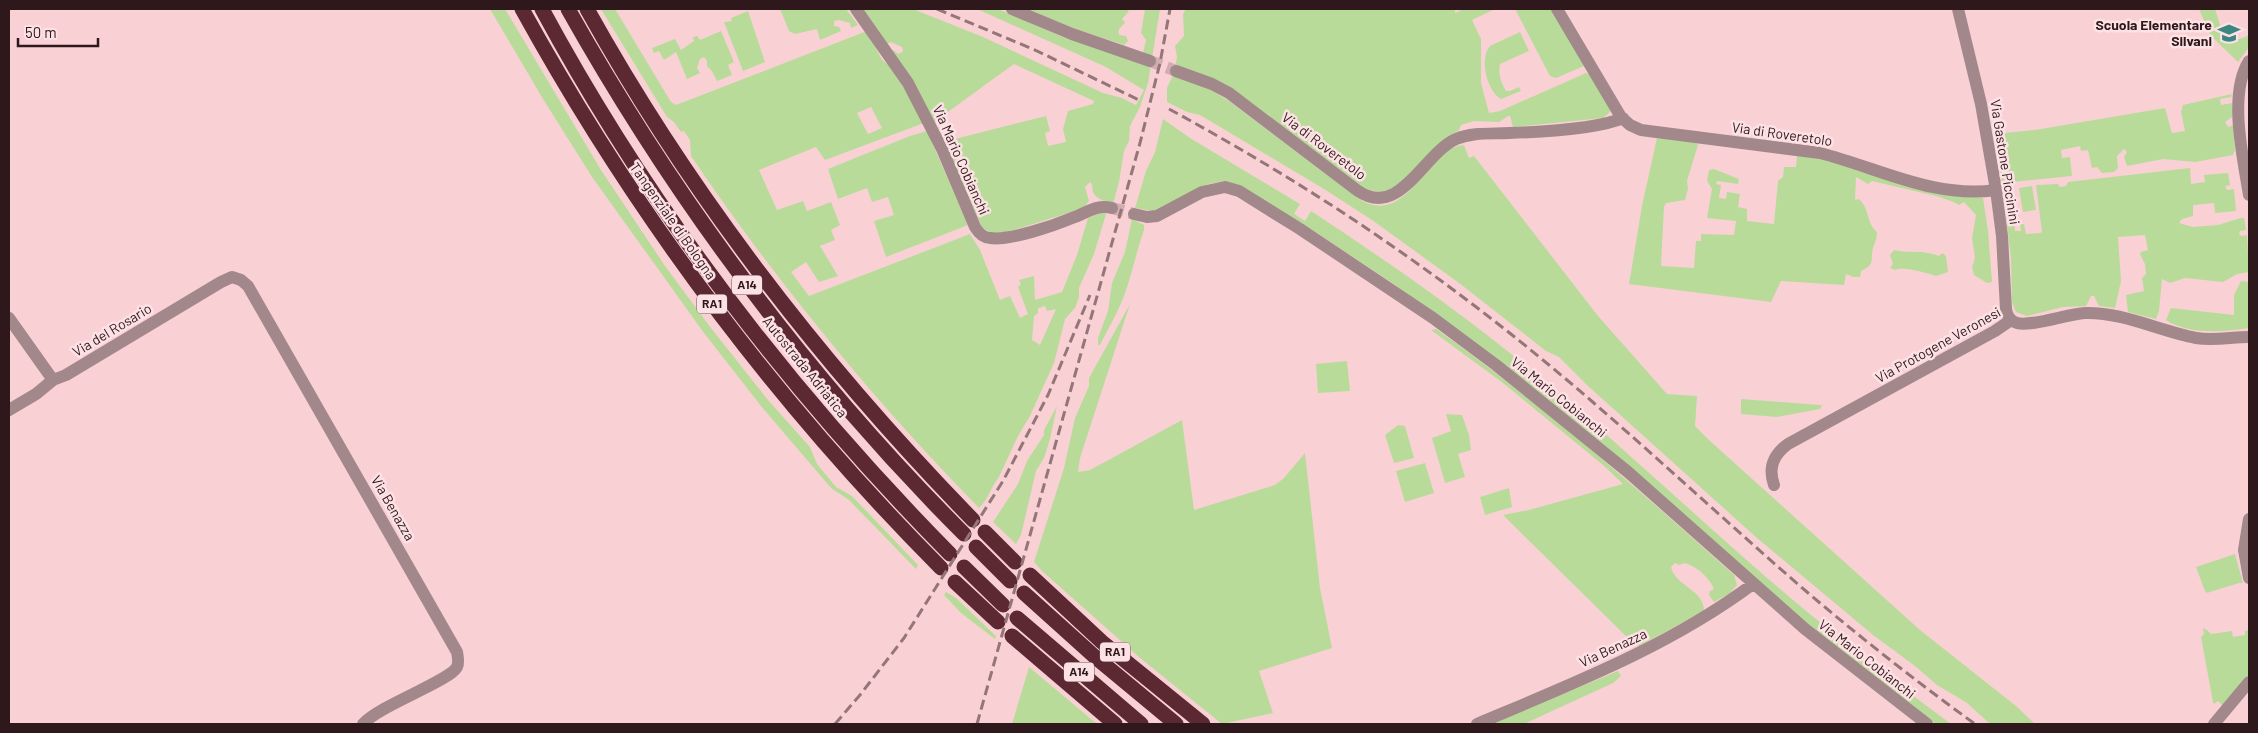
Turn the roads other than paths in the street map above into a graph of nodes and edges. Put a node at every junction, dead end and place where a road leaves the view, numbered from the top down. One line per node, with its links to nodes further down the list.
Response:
1 (522, 9): 31 (highway, Tangenziale di Bologna / RA1)
2 (542, 9): 29 (highway, Autostrada Adriatica / A14)
3 (568, 9): 27 (highway, Autostrada Adriatica / A14)
4 (587, 9): 24 (highway)
5 (856, 9): 15 (street, Via Mario Cobianchi)
6 (1012, 9): 9 (street)
7 (1557, 9): 12 (street, Via di Roveretolo)
8 (1958, 9): 13 (street, Via Gastone Piccinini)
9 (1150, 61)
10 (2249, 61): 14 (street)
11 (1176, 71): 12 (street, Via di Roveretolo)
12 (1622, 118): 13 (street, Via di Roveretolo)
13 (1996, 190): 19 (street, Via Gastone Piccinini)
14 (2249, 194)
15 (1112, 208)
16 (1134, 214): 37 (street, Via Mario Cobianchi)
17 (232, 277): 21 (street, Via del Rosario); 44 (street, Via Benazza)
18 (9, 318): 21 (street)
19 (2011, 320): 20 (street, Via Protogene Veronesi); 23 (street, Via Protogene Veronesi)
20 (2249, 337)
21 (53, 380): 22 (street, Via del Rosario)
22 (9, 410)
23 (1774, 485)
24 (972, 520)
25 (2248, 525): 34 (street)
26 (985, 532): 30 (highway)
27 (964, 534)
28 (976, 547): 35 (highway)
29 (950, 554)
30 (1015, 562)
31 (941, 568)
32 (964, 568): 39 (highway)
33 (1030, 576): 48 (highway, RA1)
34 (2249, 578)
35 (1010, 581)
36 (955, 582): 41 (highway)
37 (1754, 584): 49 (street, Via Benazza); 50 (street, Via Mario Cobianchi)
38 (1024, 593): 47 (highway, A14)
39 (1003, 605)
40 (1018, 618): 46 (highway, A14)
41 (998, 622)
42 (1012, 636): 45 (highway)
43 (2249, 682): 51 (street)
44 (363, 724)
45 (1115, 724)
46 (1141, 724)
47 (1176, 724)
48 (1204, 724)
49 (1477, 724)
50 (1927, 724)
51 (2214, 724)

